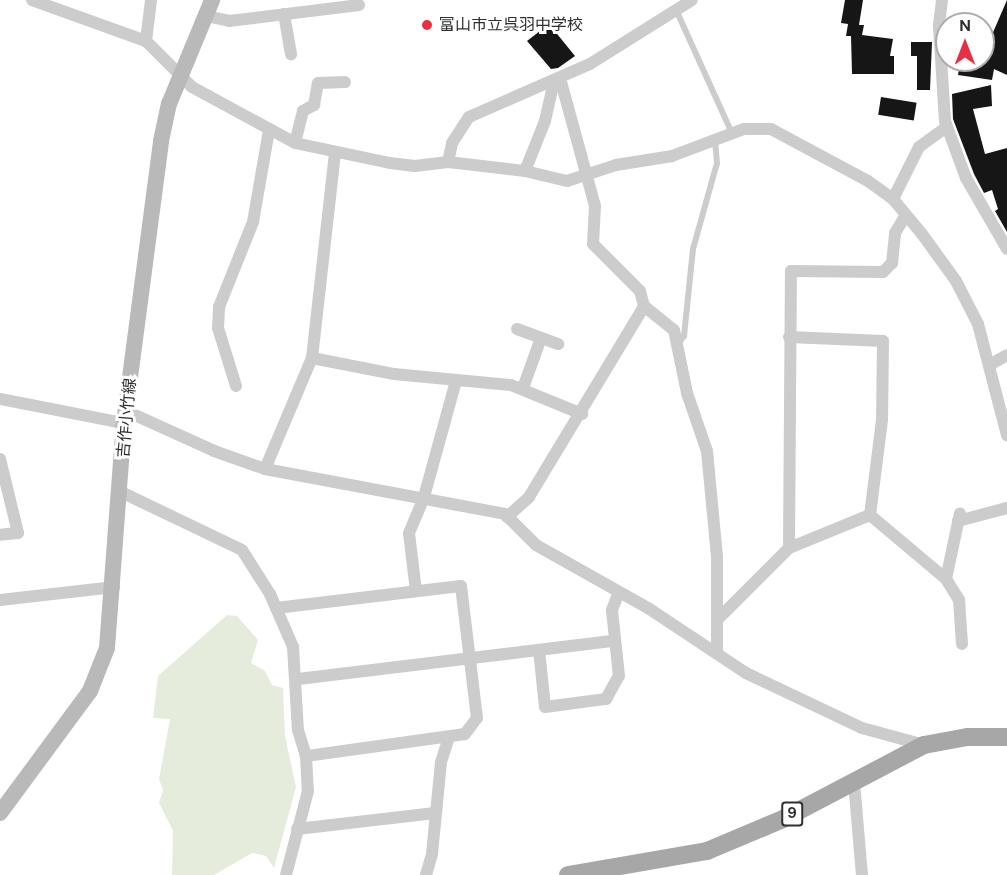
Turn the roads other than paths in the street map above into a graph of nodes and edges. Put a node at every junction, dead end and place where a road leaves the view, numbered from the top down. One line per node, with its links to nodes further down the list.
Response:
1 (32, 0): 10 (street)
2 (151, 0): 10 (street)
3 (692, 0): 8 (street)
4 (942, 0): 15 (street)
5 (359, 5): 6 (street)
6 (307, 6): 9 (street)
7 (209, 8): 9 (street); 12 (main road, 吉作小竹線)
8 (677, 12): 13 (street); 17 (lane)
9 (284, 14): 11 (street)
10 (146, 41): 12 (street)
11 (291, 54)
12 (181, 76): 16 (street); 41 (main road, 吉作小竹線)
13 (557, 79): 21 (street); 22 (street); 23 (street)
14 (345, 82): 19 (street)
15 (947, 127): 24 (street); 26 (street)
16 (269, 130): 19 (street); 37 (street)
17 (732, 133): 18 (street); 24 (street)
18 (715, 138): 23 (street); 32 (lane)
19 (295, 143): 20 (street)
20 (335, 153): 21 (street); 34 (street)
21 (447, 162): 22 (street)
22 (525, 171): 23 (street)
23 (588, 176): 27 (street)
24 (893, 199): 25 (street)
25 (906, 215): 29 (street); 35 (street)
26 (1007, 249)
27 (644, 306): 32 (street); 40 (street)
28 (517, 329): 30 (street)
29 (789, 337): 48 (street); 51 (street)
30 (541, 339): 31 (street); 38 (street)
31 (558, 344)
32 (677, 345): 58 (street)
33 (1007, 355): 35 (street)
34 (312, 358): 36 (street); 44 (street)
35 (991, 364): 42 (street)
36 (456, 381): 38 (street); 46 (street)
37 (236, 386)
38 (523, 388): 40 (street)
39 (0, 399): 41 (street)
40 (582, 414): 49 (street)
41 (125, 417): 44 (street); 45 (main road, 吉作小竹線)
42 (1007, 432)
43 (0, 459): 50 (street)
44 (265, 469): 46 (street)
45 (122, 492): 53 (main road, 吉作小竹線); 57 (street)
46 (424, 496): 49 (street); 54 (street)
47 (1007, 508): 52 (street)
48 (870, 515): 51 (street); 52 (street)
49 (507, 518): 55 (street)
50 (0, 535)
51 (789, 548): 58 (street)
52 (946, 579): 60 (street)
53 (114, 587): 56 (street); 70 (main road, 吉作小竹線)
54 (416, 591): 57 (street); 63 (street)
55 (618, 592): 59 (street); 62 (street)
56 (0, 600)
57 (276, 608): 64 (street)
58 (718, 618): 62 (street)
59 (614, 642): 61 (street); 61 (street)
60 (962, 644)
61 (539, 650): 63 (street)
62 (717, 652): 67 (street)
63 (470, 658): 64 (street); 66 (street)
64 (298, 679): 68 (street)
65 (1007, 737): 67 (main road, 9)
66 (449, 738): 68 (street); 71 (street)
67 (924, 746): 69 (main road, 9)
68 (306, 756): 72 (street)
69 (854, 782): 73 (main road, 9); 77 (street)
70 (0, 813)
71 (435, 813): 72 (street); 75 (street)
72 (297, 829): 74 (street)
73 (622, 871): 76 (main road, 9)
74 (286, 875)
75 (426, 875)
76 (568, 875)
77 (862, 875)

